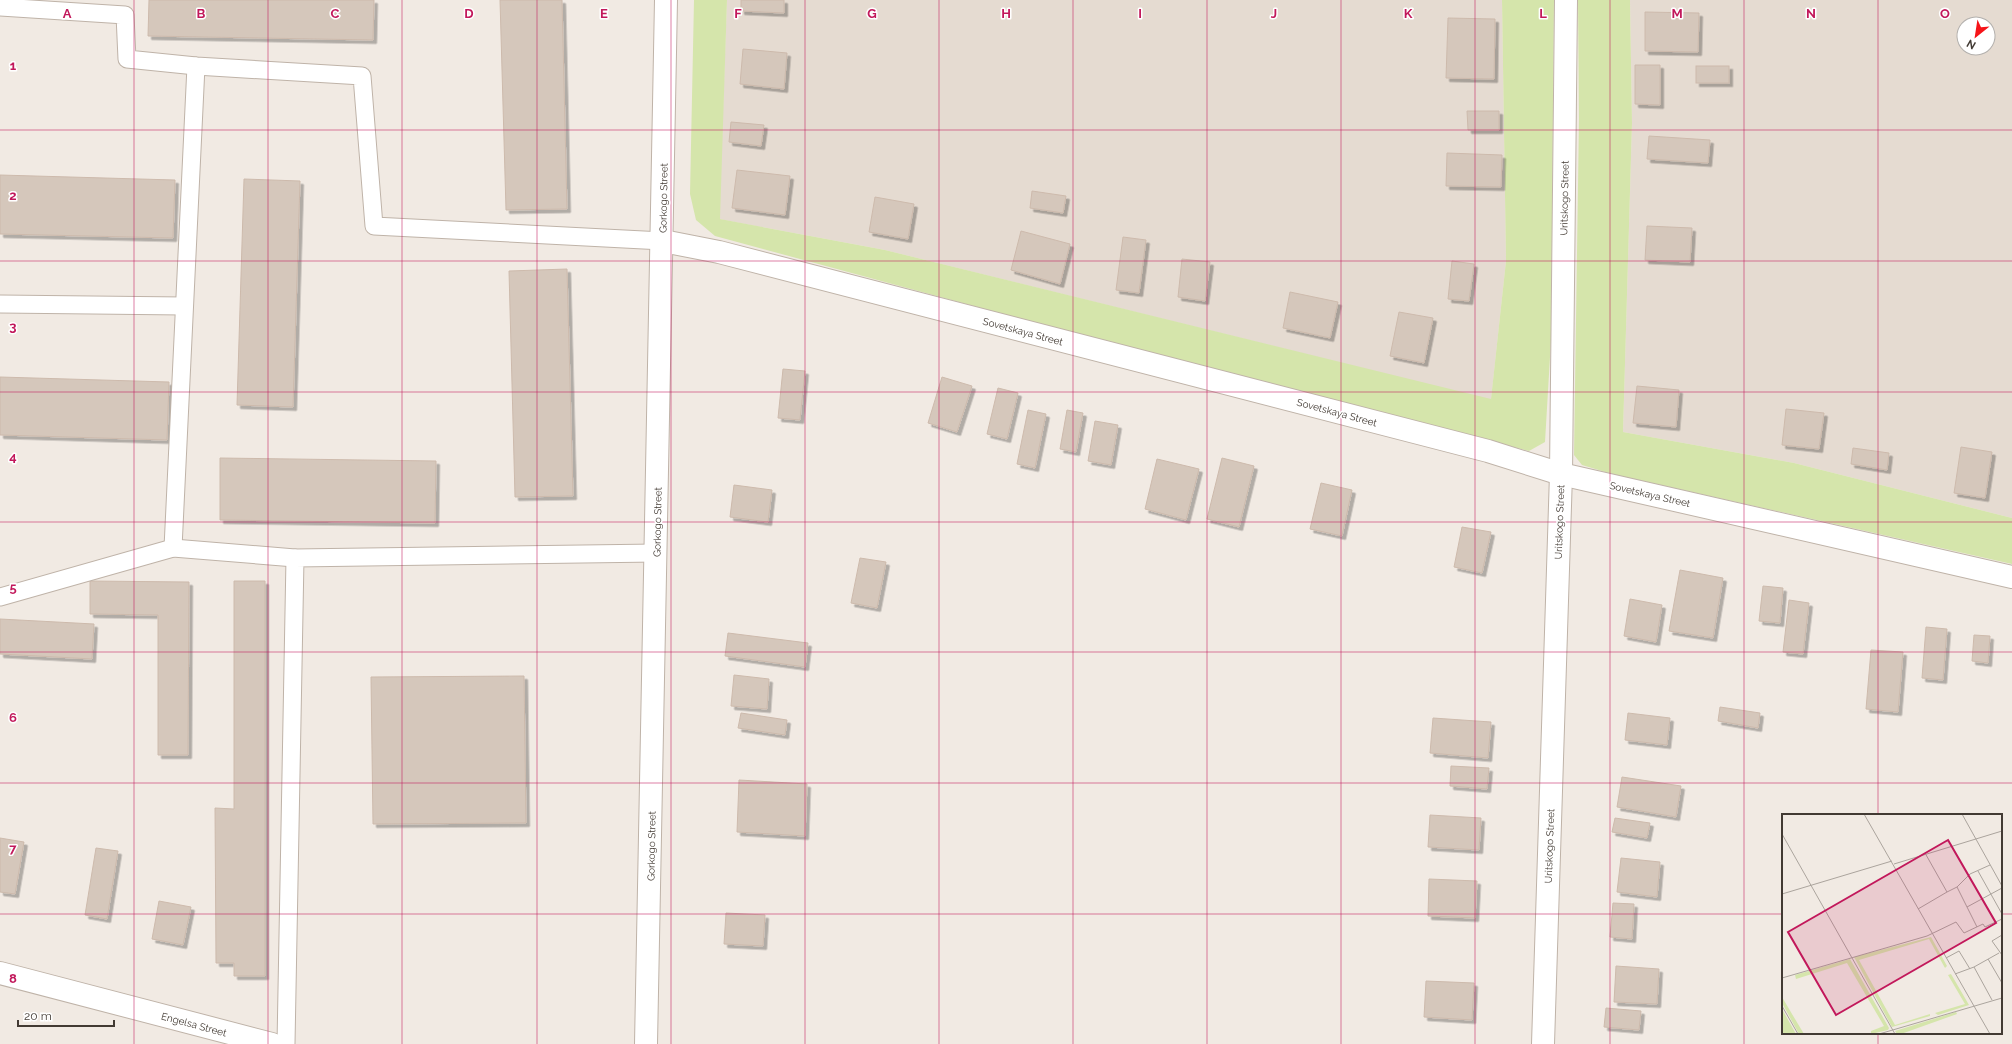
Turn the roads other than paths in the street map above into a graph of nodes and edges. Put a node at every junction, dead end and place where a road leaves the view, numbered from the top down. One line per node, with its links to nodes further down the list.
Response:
1 (666, 0): 5 (street, Gorkogo Street)
2 (1566, 0): 8 (street, Uritskogo Street)
3 (0, 7): 4 (lane)
4 (196, 66): 5 (lane); 7 (lane)
5 (663, 241): 8 (street, Sovetskaya Street); 10 (street, Gorkogo Street)
6 (0, 304): 7 (lane)
7 (184, 306): 9 (lane)
8 (1561, 474): 12 (street, Sovetskaya Street); 18 (street, Uritskogo Street)
9 (173, 548): 11 (lane); 13 (lane)
10 (657, 553): 11 (lane); 17 (street, Gorkogo Street)
11 (295, 558): 16 (lane)
12 (2012, 577)
13 (0, 597)
14 (0, 973): 15 (street, Engelsa Street)
15 (272, 1044)
16 (286, 1044)
17 (646, 1044)
18 (1543, 1044)

